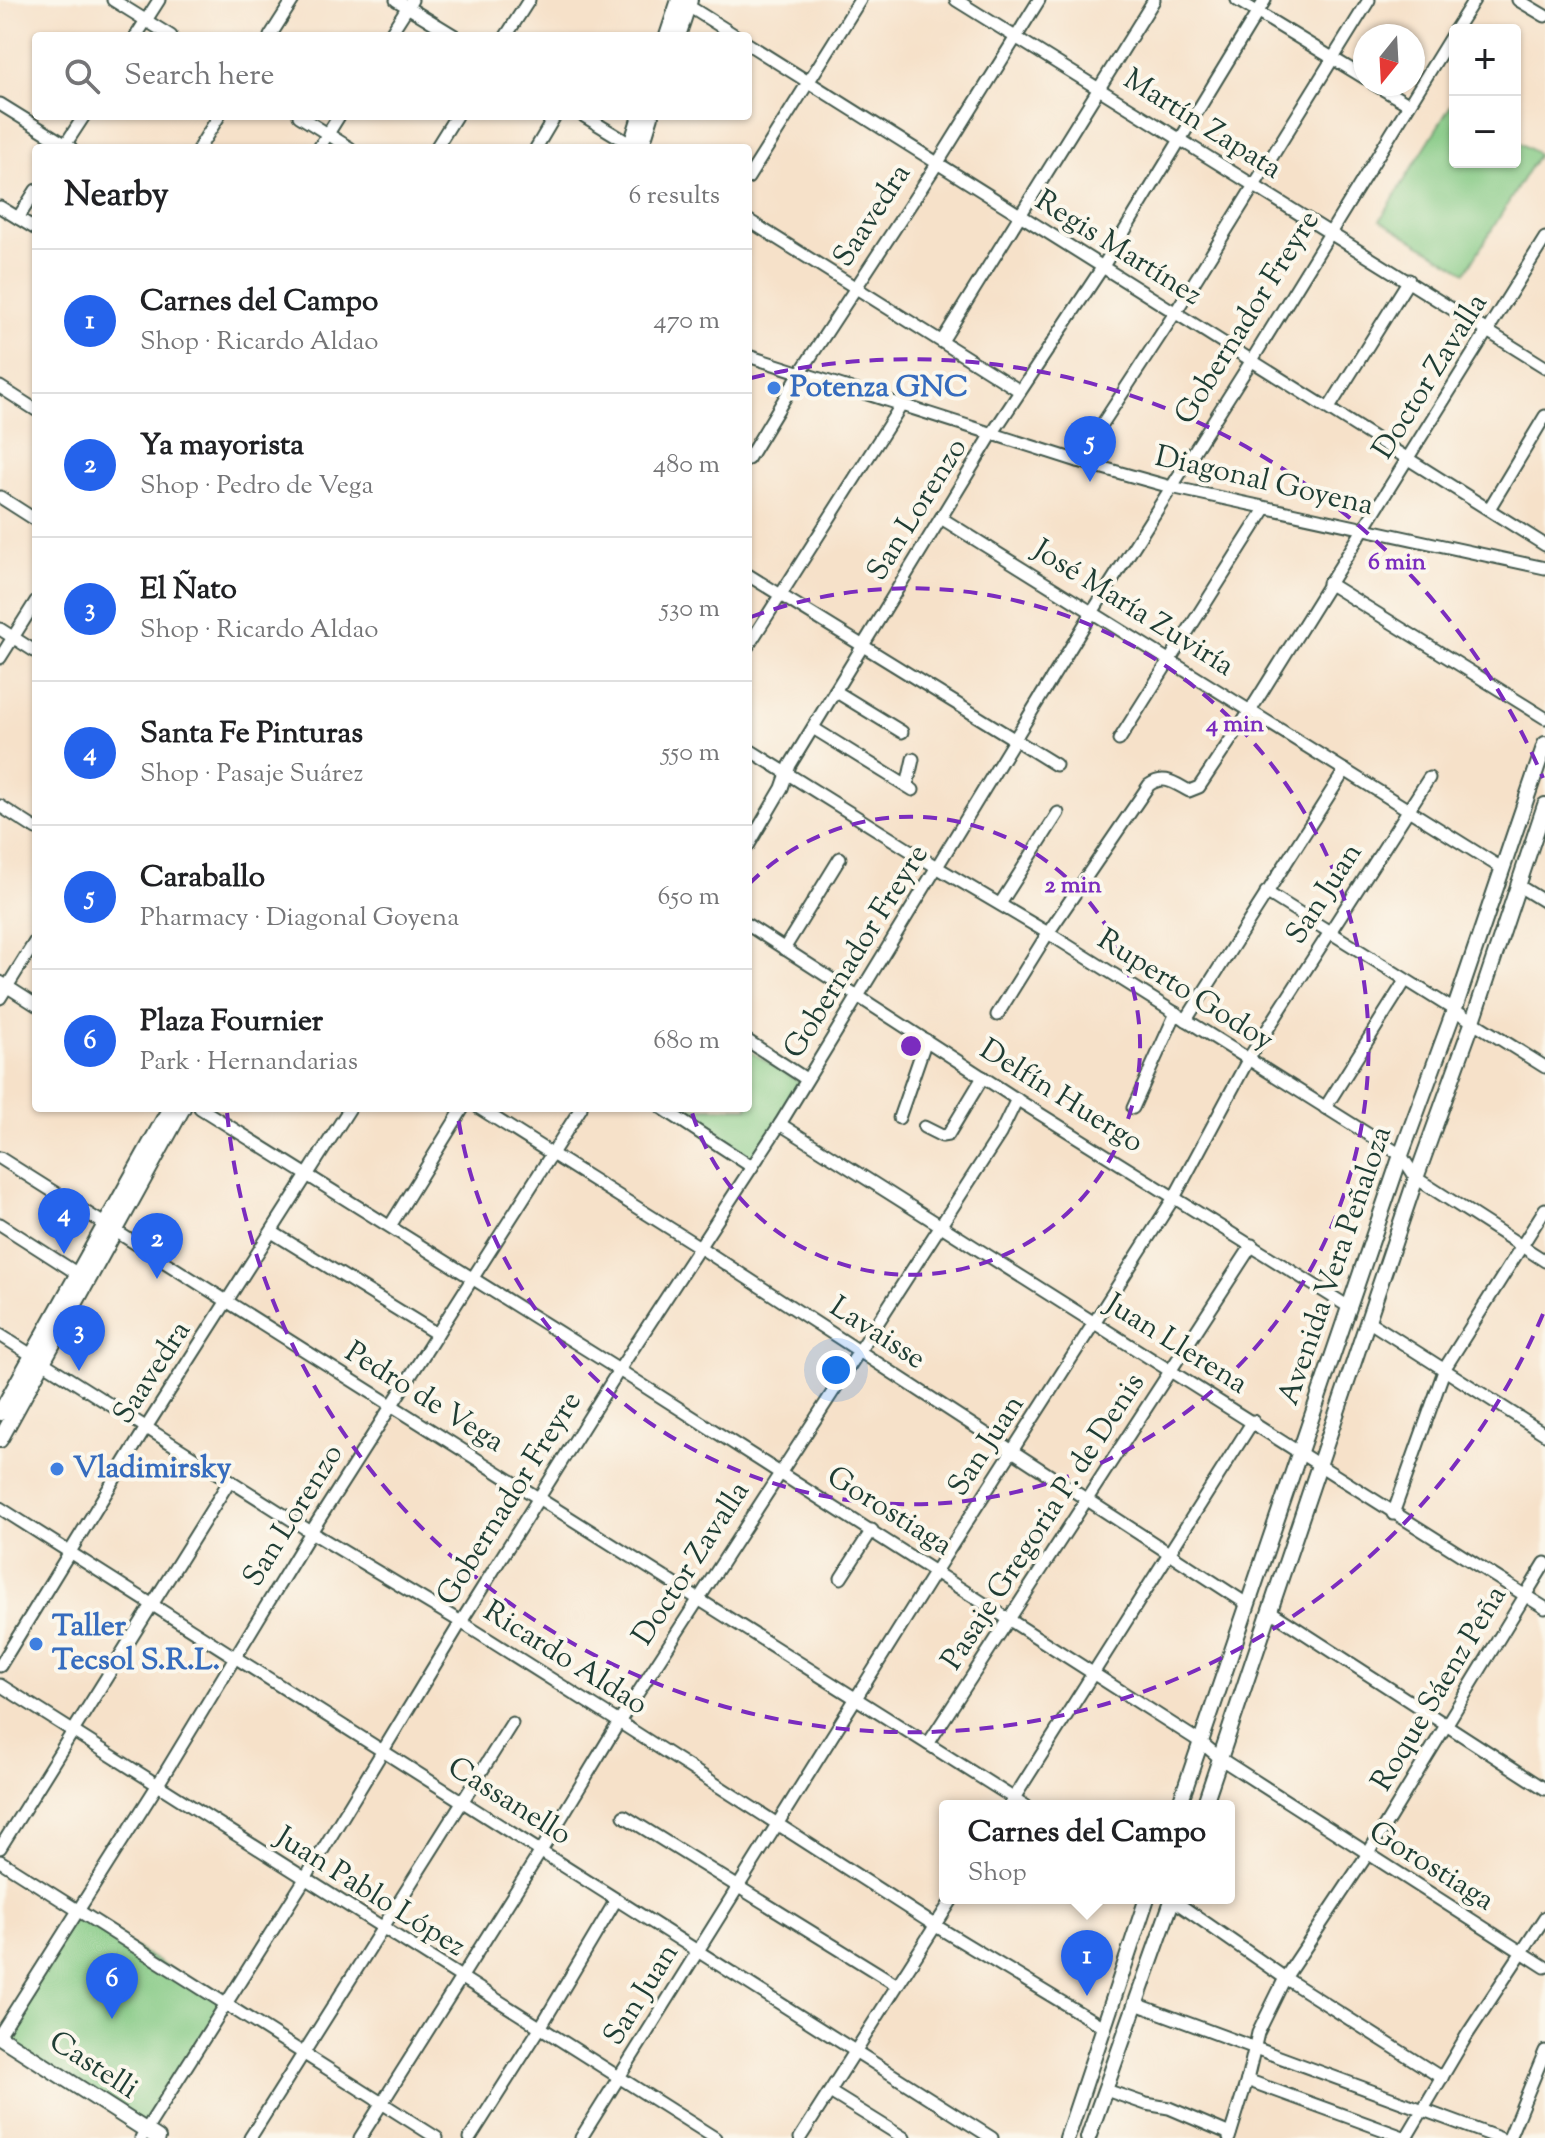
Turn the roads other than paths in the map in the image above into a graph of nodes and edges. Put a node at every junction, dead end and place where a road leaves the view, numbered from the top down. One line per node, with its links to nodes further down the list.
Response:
1 (113, 0): 19 (street)
2 (159, 0): 19 (street)
3 (293, 0): 23 (street)
4 (396, 0): 16 (street)
5 (529, 0): 26 (street)
6 (860, 0): 35 (street)
7 (956, 0): 30 (street, Martín Zapata)
8 (1039, 0): 30 (street, Saavedra)
9 (1154, 0): 36 (street)
10 (1237, 0): 17 (street)
11 (1265, 0): 17 (street, San Lorenzo)
12 (1369, 0): 33 (street)
13 (1474, 0): 20 (street, Gobernador Freyre)
14 (1518, 0): 18 (street)
15 (684, 1): 27 (main road); 28 (main road); 29 (street)
16 (409, 3): 24 (street); 25 (street)
17 (1257, 13): 33 (street); 50 (street, San Lorenzo)
18 (1545, 16)
19 (146, 20): 21 (street); 22 (street)
20 (1459, 24)
21 (138, 32)
22 (165, 32)
23 (273, 32)
24 (391, 32)
25 (449, 32)
26 (509, 32)
27 (669, 32)
28 (679, 32)
29 (730, 32)
30 (1016, 37): 36 (street, Martín Zapata); 61 (street, Saavedra)
31 (1449, 39): 39 (street, Gobernador Freyre)
32 (752, 47): 35 (street, Regis Martínez)
33 (1333, 59): 34 (street); 63 (street)
34 (1353, 71)
35 (808, 82): 61 (street, Regis Martínez); 62 (street)
36 (1099, 89): 50 (street, Martín Zapata); 66 (street)
37 (1394, 96): 39 (street)
38 (0, 104): 51 (street)
39 (1408, 104): 70 (street, Gobernador Freyre)
40 (82, 120): 52 (street)
41 (216, 120): 53 (street)
42 (305, 120): 49 (street)
43 (337, 120): 49 (street)
44 (454, 120): 56 (street)
45 (553, 120): 57 (street)
46 (590, 120): 58 (street)
47 (639, 120): 59 (main road)
48 (649, 120): 60 (main road)
49 (328, 134): 54 (street); 55 (street)
50 (1180, 140): 63 (street, Martín Zapata); 72 (street, San Lorenzo)
51 (62, 144)
52 (69, 144)
53 (202, 144)
54 (322, 144)
55 (344, 144)
56 (438, 144)
57 (538, 144)
58 (629, 144)
59 (635, 144)
60 (636, 144)
61 (937, 164): 66 (street, Regis Martínez); 74 (street, Saavedra)
62 (752, 172)
63 (1254, 185): 70 (street, Martín Zapata); 75 (street)
64 (32, 196): 67 (street)
65 (0, 207): 67 (street)
66 (1019, 216): 72 (street, Regis Martínez); 77 (street)
67 (18, 218): 69 (street)
68 (752, 223): 74 (street)
69 (32, 227)
70 (1330, 232): 73 (street, Martín Zapata); 79 (street, Gobernador Freyre)
71 (1545, 238): 76 (street, Doctor Zavalla)
72 (1102, 268): 75 (street, Regis Martínez); 83 (street, San Lorenzo)
73 (1409, 280): 76 (street, Martín Zapata); 86 (street)
74 (855, 287): 77 (street); 81 (street, Saavedra)
75 (1175, 313): 79 (street, Regis Martínez); 91 (street)
76 (1488, 331): 80 (street, Martín Zapata); 90 (street, Doctor Zavalla)
77 (942, 341): 83 (street)
78 (752, 357): 81 (street, Diagonal Goyena)
79 (1252, 360): 86 (street, Regis Martínez); 92 (street, Gobernador Freyre)
80 (1545, 367)
81 (800, 373): 84 (street, Diagonal Goyena); 89 (street, Saavedra)
82 (0, 387): 85 (street)
83 (1020, 391): 88 (street, San Lorenzo)
84 (902, 404): 88 (street, Diagonal Goyena); 103 (street)
85 (32, 407)
86 (1329, 408): 90 (street, Regis Martínez)
87 (1545, 416): 95 (street)
88 (992, 434): 91 (street, Diagonal Goyena); 97 (street, San Lorenzo)
89 (752, 452)
90 (1409, 458): 95 (street, Regis Martínez); 98 (street, Doctor Zavalla)
91 (1078, 461): 92 (street, Diagonal Goyena)
92 (1171, 487): 94 (street, Diagonal Goyena); 105 (street, Gobernador Freyre)
93 (0, 497): 96 (street)
94 (1265, 509): 98 (street, Diagonal Goyena); 112 (street)
95 (1489, 509): 99 (street, Regis Martínez)
96 (32, 517)
97 (941, 518): 105 (street, José María Zuviría); 109 (street, San Lorenzo)
98 (1363, 530): 100 (street, Diagonal Goyena); 102 (street, Doctor Zavalla)
99 (1545, 545)
100 (1545, 568)
101 (752, 578): 103 (street)
102 (1328, 583): 114 (street, Doctor Zavalla); 115 (street)
103 (779, 595): 108 (street); 109 (street)
104 (32, 607): 107 (street)
105 (1093, 611): 112 (street, José María Zuviría); 118 (street, Gobernador Freyre)
106 (0, 629): 107 (street)
107 (13, 637): 110 (street); 111 (street)
108 (752, 639)
109 (862, 647): 113 (street, San Lorenzo); 118 (street)
110 (32, 649)
111 (0, 658)
112 (1169, 659): 114 (street, José María Zuviría); 119 (street)
113 (835, 691): 116 (street, San Lorenzo); 117 (street)
114 (1250, 711): 124 (street, José María Zuviría); 141 (street, Doctor Zavalla)
115 (1545, 718)
116 (813, 728): 122 (street); 125 (street, San Lorenzo)
117 (902, 732)
118 (1016, 739): 123 (street); 134 (street, Gobernador Freyre)
119 (1119, 740)
120 (1545, 744): 135 (main road, Avenida Vera Peñaloza)
121 (752, 751): 125 (street, Ruperto Godoy)
122 (913, 759)
123 (1056, 765)
124 (1345, 770): 129 (street, José María Zuviría); 137 (street)
125 (787, 773): 132 (street, San Lorenzo); 134 (street, Ruperto Godoy)
126 (1429, 778): 129 (street, San Juan)
127 (1545, 805): 136 (main road, Avenida Vera Peñaloza)
128 (0, 806): 131 (street)
129 (1406, 810): 135 (street, José María Zuviría); 142 (street, San Juan)
130 (1058, 813): 139 (street)
131 (32, 826)
132 (752, 839)
133 (840, 858): 144 (street)
134 (938, 868): 139 (street, Ruperto Godoy); 147 (street, Gobernador Freyre)
135 (1503, 869): 149 (main road, Avenida Vera Peñaloza)
136 (1519, 886): 138 (street); 152 (main road, Avenida Vera Peñaloza)
137 (1266, 892): 142 (street); 151 (street)
138 (1545, 902)
139 (1000, 904): 141 (street, Ruperto Godoy)
140 (752, 928): 144 (street, Delfín Huergo)
141 (1048, 933): 150 (street, Doctor Zavalla); 151 (street, Ruperto Godoy)
142 (1328, 933): 145 (street); 155 (street, San Juan)
143 (32, 946): 146 (street)
144 (784, 949): 147 (street, Delfín Huergo)
145 (1405, 981): 149 (street); 161 (street)
146 (2, 989): 148 (street)
147 (856, 995): 153 (street, Delfín Huergo); 158 (street, Gobernador Freyre)
148 (32, 1003)
149 (1454, 1011): 152 (street); 174 (main road, Avenida Vera Peñaloza)
150 (997, 1015)
151 (1181, 1017): 155 (street, Ruperto Godoy); 160 (street)
152 (1473, 1021): 156 (street); 178 (main road, Avenida Vera Peñaloza)
153 (926, 1040): 157 (street, Delfín Huergo); 170 (street)
154 (752, 1044): 158 (street)
155 (1249, 1058): 161 (street, Ruperto Godoy); 179 (street, San Juan)
156 (1545, 1067)
157 (983, 1077): 159 (street, Delfín Huergo); 172 (street)
158 (806, 1079): 171 (street, Gobernador Freyre)
159 (1017, 1099): 179 (street, Delfín Huergo); 181 (street, Doctor Zavalla)
160 (1133, 1108)
161 (1325, 1108): 174 (street, Ruperto Godoy)
162 (168, 1112): 184 (main road)
163 (181, 1112): 184 (main road)
164 (206, 1112): 177 (street, Gorostiaga)
165 (347, 1112): 177 (street, Saavedra)
166 (461, 1112): 183 (street)
167 (485, 1112): 173 (street, Lavaisse)
168 (578, 1112): 173 (street, San Lorenzo)
169 (668, 1112): 176 (street)
170 (899, 1118)
171 (780, 1124): 176 (street, Gobernador Freyre); 181 (street, Juan Llerena)
172 (924, 1127)
173 (550, 1154): 187 (street, Lavaisse); 191 (street, San Lorenzo)
174 (1401, 1155): 178 (street, Ruperto Godoy); 193 (main road, Avenida Vera Peñaloza)
175 (0, 1158): 184 (street, Pedro de Vega)
176 (752, 1167): 187 (street, Gobernador Freyre)
177 (307, 1175): 183 (street, Gorostiaga); 185 (street, Saavedra)
178 (1416, 1178): 188 (street, Ruperto Godoy); 194 (main road, Avenida Vera Peñaloza)
179 (1175, 1196): 186 (street, Delfín Huergo); 195 (street, San Juan)
180 (1545, 1209): 188 (street)
181 (939, 1223): 195 (street, Juan Llerena); 198 (street, Doctor Zavalla)
182 (0, 1224): 190 (street)
183 (390, 1226): 191 (street, Gorostiaga)
184 (112, 1227): 190 (main road); 192 (street, Pedro de Vega); 199 (main road)
185 (272, 1232): 192 (street, Saavedra); 196 (street)
186 (1252, 1245): 193 (street, Delfín Huergo); 202 (street, Pasaje Gregoria P. de Denis)
187 (698, 1246): 198 (street, Lavaisse); 201 (street, Gobernador Freyre)
188 (1522, 1246): 189 (street, Ruperto Godoy); 200 (street)
189 (1545, 1261)
190 (78, 1274): 199 (main road)
191 (472, 1278): 196 (street, San Lorenzo); 201 (street, Gorostiaga)
192 (229, 1301): 203 (street, Pedro de Vega); 206 (street, Saavedra)
193 (1349, 1307): 210 (main road, Avenida Vera Peñaloza)
194 (1368, 1321): 200 (street); 211 (main road, Avenida Vera Peñaloza)
195 (1095, 1323): 202 (street, Juan Llerena); 209 (street, San Juan)
196 (437, 1334): 203 (street, San Lorenzo)
197 (0, 1335): 199 (street, Ricardo Aldao)
198 (858, 1350): 209 (street, Lavaisse); 212 (street, Doctor Zavalla)
199 (38, 1360): 204 (main road); 206 (street, Ricardo Aldao); 208 (main road)
200 (1445, 1368): 207 (street); 217 (street)
201 (619, 1370): 212 (street, Gorostiaga); 214 (street, Gobernador Freyre)
202 (1170, 1370): 205 (street, Juan Llerena); 215 (street, Pasaje Gregoria P. de Denis)
203 (392, 1407): 214 (street, Pedro de Vega); 219 (street, San Lorenzo)
204 (0, 1413)
205 (1253, 1421): 210 (street, Juan Llerena); 221 (street)
206 (147, 1426): 213 (street, Ricardo Aldao); 220 (street, Saavedra)
207 (1545, 1434)
208 (0, 1440)
209 (1012, 1450): 215 (street, Lavaisse); 223 (street, San Juan)
210 (1301, 1452): 211 (street, Juan Llerena); 227 (main road, Avenida Vera Peñaloza)
211 (1321, 1464): 217 (street, Juan Llerena); 230 (main road, Avenida Vera Peñaloza)
212 (780, 1472): 218 (street, Gorostiaga); 226 (street, Doctor Zavalla)
213 (230, 1480): 219 (street, Ricardo Aldao); 228 (street)
214 (539, 1497): 226 (street, Pedro de Vega); 232 (street, Gobernador Freyre)
215 (1087, 1499): 221 (street, Lavaisse); 231 (street, Pasaje Gregoria P. de Denis)
216 (0, 1508): 220 (street, Cassanello)
217 (1393, 1514): 225 (street, Juan Llerena)
218 (872, 1530): 223 (street, Gorostiaga); 224 (street)
219 (311, 1532): 232 (street, Ricardo Aldao); 233 (street, San Lorenzo)
220 (68, 1552): 228 (street, Cassanello); 234 (street, Saavedra)
221 (1168, 1552): 227 (street, Lavaisse); 235 (street)
222 (1545, 1563): 225 (street, Roque Sáenz Peña)
223 (936, 1570): 231 (street, Gorostiaga); 237 (street, San Juan)
224 (841, 1578)
225 (1524, 1594): 229 (street, Juan Llerena); 240 (street, Roque Sáenz Peña)
226 (700, 1599): 237 (street, Pedro de Vega); 238 (street, Doctor Zavalla)
227 (1247, 1604): 242 (main road, Avenida Vera Peñaloza)
228 (152, 1606): 233 (street, Cassanello); 241 (street)
229 (1545, 1608)
230 (1270, 1611): 240 (street); 245 (main road, Avenida Vera Peñaloza)
231 (1010, 1618): 235 (street, Gorostiaga); 243 (street, Pasaje Gregoria P. de Denis)
232 (461, 1622): 238 (street, Ricardo Aldao); 244 (street, Gobernador Freyre)
233 (234, 1657): 244 (street, Cassanello); 246 (street, San Lorenzo)
234 (0, 1666)
235 (1094, 1672): 242 (street, Gorostiaga); 249 (street)
236 (0, 1685): 241 (street, Juan Pablo López)
237 (857, 1698): 243 (street, Pedro de Vega); 254 (street, San Juan)
238 (619, 1722): 254 (street, Ricardo Aldao); 256 (street, Doctor Zavalla)
239 (512, 1723): 252 (street)
240 (1447, 1726): 247 (street); 257 (street, Roque Sáenz Peña)
241 (73, 1731): 246 (street, Juan Pablo López); 255 (street)
242 (1202, 1743): 245 (street, Gorostiaga); 250 (main road, Avenida Vera Peñaloza)
243 (928, 1744): 248 (street, Pedro de Vega)
244 (383, 1750): 252 (street, Cassanello); 259 (street, Gobernador Freyre)
245 (1221, 1759): 251 (main road, Avenida Vera Peñaloza); 257 (street, Gorostiaga)
246 (157, 1786): 259 (street, Juan Pablo López); 266 (street, San Lorenzo)
247 (1545, 1789)
248 (1009, 1800)
249 (1013, 1800)
250 (1181, 1800)
251 (1206, 1800)
252 (462, 1802): 256 (street, Cassanello); 269 (street)
253 (624, 1816): 260 (street)
254 (778, 1826): 260 (street, San Juan); 268 (street, Ricardo Aldao)
255 (0, 1848)
256 (541, 1851): 261 (street, Cassanello); 274 (street, Doctor Zavalla)
257 (1367, 1855): 271 (street, Gorostiaga); 273 (street, Roque Sáenz Peña)
258 (0, 1861): 266 (street)
259 (305, 1879): 269 (street, Juan Pablo López); 276 (street, Gobernador Freyre)
260 (739, 1886): 270 (street, San Juan); 275 (street)
261 (616, 1900): 270 (street, Cassanello); 279 (street)
262 (949, 1904): 268 (street)
263 (1145, 1904): 278 (main road)
264 (1169, 1904): 277 (main road)
265 (1178, 1904): 273 (street)
266 (77, 1912): 276 (street); 280 (street, San Lorenzo)
267 (1545, 1917): 271 (street)
268 (936, 1926): 275 (street); 278 (street, Ricardo Aldao)
269 (383, 1929): 274 (street, Juan Pablo López); 284 (street)
270 (698, 1951): 282 (street, Cassanello); 285 (street, San Juan)
271 (1522, 1953): 272 (street, Gorostiaga); 286 (street)
272 (1545, 1967)
273 (1285, 1978): 281 (street, Roque Sáenz Peña); 286 (street)
274 (461, 1979): 279 (street, Juan Pablo López); 290 (street, Doctor Zavalla)
275 (897, 1985): 282 (street)
276 (225, 2003): 284 (street); 292 (street, Gobernador Freyre)
277 (1136, 2004): 281 (street); 288 (main road)
278 (1103, 2027): 303 (main road)
279 (540, 2028): 285 (street, Juan Pablo López); 297 (street)
280 (0, 2035): 292 (main road, Castelli)
281 (1256, 2047): 287 (street, Roque Sáenz Peña); 291 (street)
282 (855, 2051): 289 (street); 302 (street, Cassanello)
283 (1545, 2051): 307 (street)
284 (304, 2053): 290 (street); 294 (street)
285 (619, 2078): 298 (street, San Juan); 299 (street, Juan Pablo López)
286 (1442, 2078): 291 (street)
287 (1247, 2080): 293 (street, Roque Sáenz Peña); 305 (street)
288 (1106, 2090): 293 (street); 304 (main road)
289 (830, 2092): 300 (street); 301 (street)
290 (382, 2103): 295 (street, Doctor Zavalla); 296 (street)
291 (1424, 2111): 305 (street); 306 (street)
292 (148, 2135)
293 (1230, 2136)
294 (250, 2138)
295 (360, 2138)
296 (437, 2138)
297 (470, 2138)
298 (581, 2138)
299 (715, 2138)
300 (800, 2138)
301 (904, 2138)
302 (992, 2138)
303 (1067, 2138)
304 (1088, 2138)
305 (1406, 2138)
306 (1499, 2138)
307 (1509, 2138)

